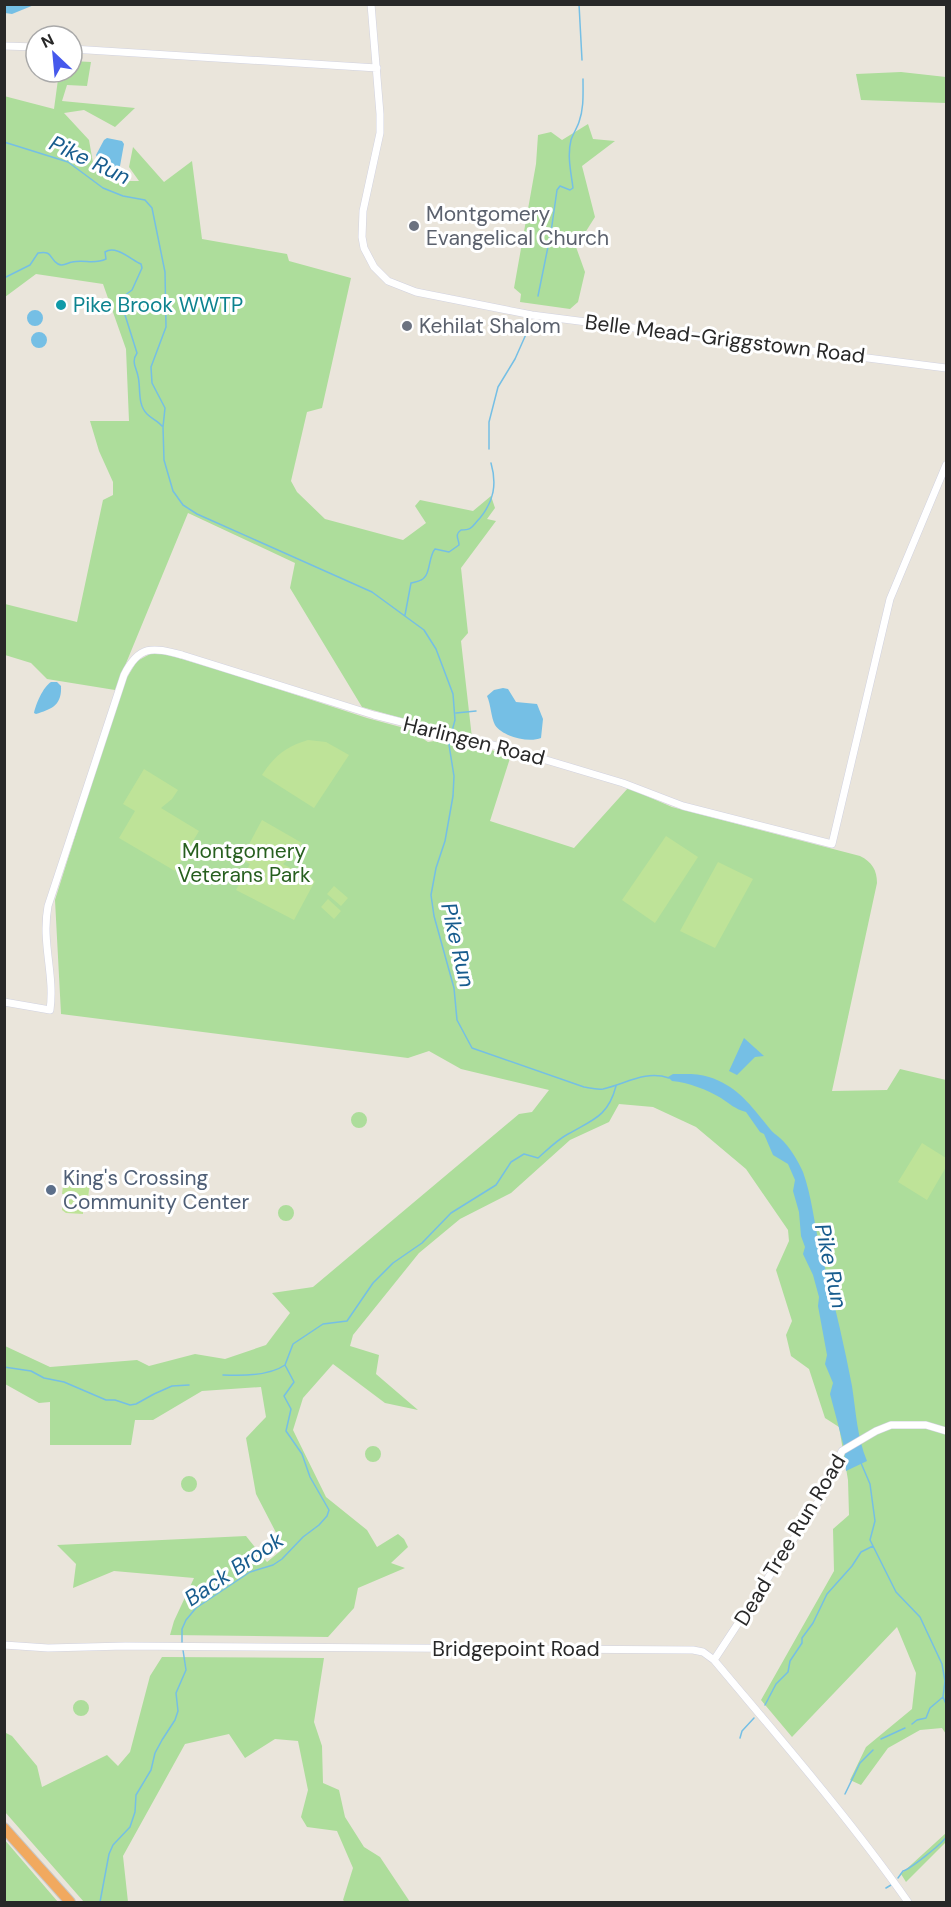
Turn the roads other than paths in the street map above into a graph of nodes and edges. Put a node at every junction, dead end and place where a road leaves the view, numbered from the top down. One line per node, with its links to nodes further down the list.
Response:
1 (371, 4): 5 (street, Belle Mead-Griggstown Road)
2 (4, 46): 3 (street)
3 (24, 47)
4 (84, 50): 5 (street)
5 (376, 68): 6 (street, Belle Mead-Griggstown Road)
6 (946, 368)
7 (946, 465): 8 (street, Harlingen Road)
8 (4, 1002)
9 (946, 1431): 11 (street, Dead Tree Run Road)
10 (4, 1645): 11 (street, Bridgepoint Road)
11 (714, 1660): 14 (street)
12 (4, 1828): 13 (highway)
13 (69, 1902)
14 (908, 1902)

